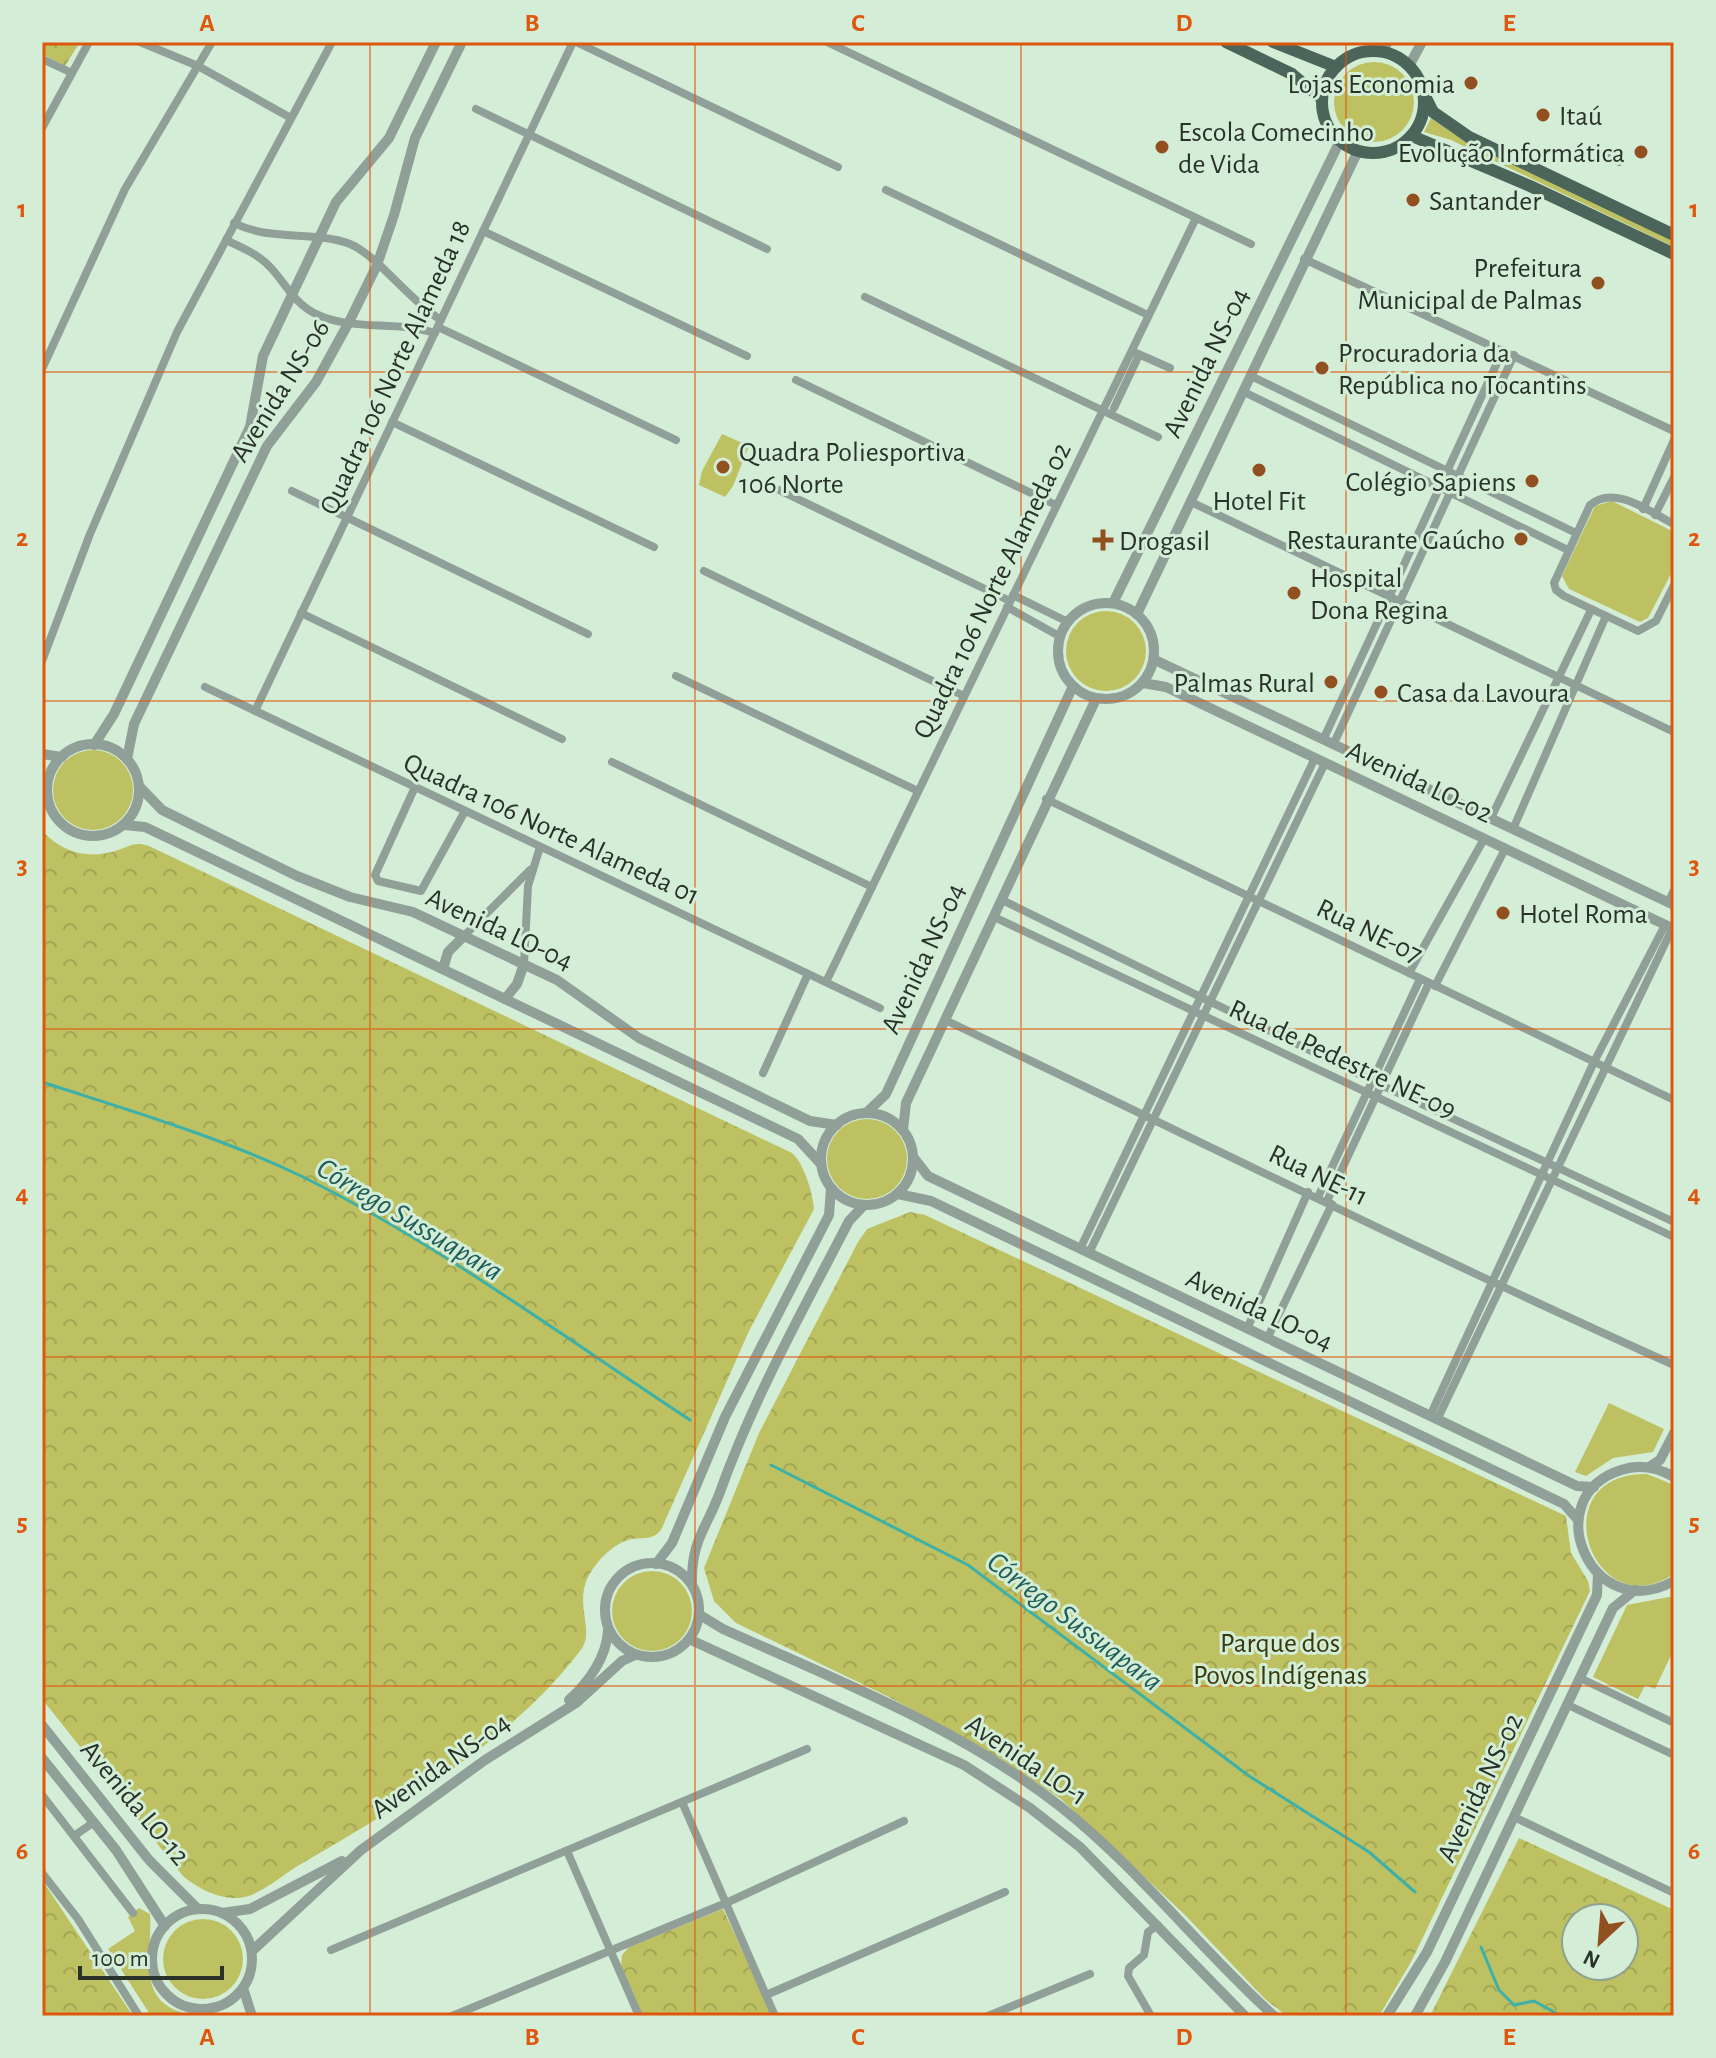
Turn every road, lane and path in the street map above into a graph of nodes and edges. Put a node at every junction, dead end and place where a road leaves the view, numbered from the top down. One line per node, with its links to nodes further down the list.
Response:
1 (89, 42): 17 (street)
2 (140, 42): 14 (street)
3 (212, 42): 14 (street)
4 (332, 42): 21 (street)
5 (436, 42): 35 (street, Avenida NS-06)
6 (462, 42): 41 (street, Avenida NS-06)
7 (575, 42): 23 (street, Quadra 106 Norte Alameda 18); 29 (street)
8 (827, 42): 31 (street)
9 (1226, 42): 19 (main road)
10 (1273, 42): 16 (main road)
11 (1422, 42): 15 (street)
12 (1384, 47): 15 (main road); 16 (main road)
13 (42, 59): 17 (street)
14 (198, 66): 21 (street); 52 (street)
15 (1409, 66): 18 (main road)
16 (1336, 67): 19 (main road)
17 (72, 73): 22 (street)
18 (1423, 91): 24 (main road); 34 (main road)
19 (1322, 99): 25 (main road)
20 (476, 109): 23 (street)
21 (291, 118): 32 (street)
22 (42, 128)
23 (529, 135): 33 (street, Quadra 106 Norte Alameda 18); 38 (street)
24 (1412, 136): 26 (main road); 39 (main road)
25 (1340, 141): 26 (main road); 85 (street, Avenida NS-04)
26 (1358, 151): 40 (street, Avenida NS-04)
27 (1609, 157): 28 (street)
28 (1619, 162)
29 (838, 167)
30 (886, 190): 44 (street)
31 (1196, 218): 37 (street); 44 (street, Quadra 106 Norte Alameda 02)
32 (234, 223): 35 (street); 36 (street)
33 (483, 231): 46 (street, Quadra 106 Norte Alameda 18); 50 (street)
34 (1674, 235)
35 (319, 239): 41 (street); 42 (street, Avenida NS-06)
36 (226, 240): 42 (street); 94 (street)
37 (1251, 244)
38 (767, 249)
39 (1674, 254)
40 (1304, 259): 47 (street); 53 (street, Avenida NS-04)
41 (377, 265): 45 (street, Avenida NS-06); 46 (street)
42 (292, 296): 45 (street); 107 (street, Avenida NS-06)
43 (865, 297): 57 (street)
44 (1148, 315): 48 (street, Quadra 106 Norte Alameda 02)
45 (349, 322): 46 (street); 110 (street, Avenida NS-06)
46 (438, 327): 58 (street, Quadra 106 Norte Alameda 18); 61 (street)
47 (1503, 350): 49 (street); 63 (street)
48 (1135, 353): 51 (street); 56 (street); 57 (street, Quadra 106 Norte Alameda 02)
49 (1514, 355): 59 (street); 64 (street)
50 (747, 356)
51 (1170, 368)
52 (42, 369)
53 (1251, 376): 55 (street, Avenida NS-04); 63 (street)
54 (796, 380): 71 (street)
55 (1244, 392): 66 (street); 70 (street, Avenida NS-04)
56 (1114, 408)
57 (1102, 411): 60 (street); 71 (street, Quadra 106 Norte Alameda 02)
58 (392, 422): 74 (street, Quadra 106 Norte Alameda 18); 77 (street)
59 (1674, 431)
60 (1158, 437)
61 (676, 440)
62 (1674, 440): 72 (street)
63 (1447, 468): 64 (street); 66 (street)
64 (1458, 473): 69 (street); 76 (street)
65 (1674, 477): 73 (street)
66 (1439, 487): 69 (street); 82 (street)
67 (779, 490): 83 (street)
68 (292, 491): 74 (street)
69 (1450, 492): 78 (street); 84 (street)
70 (1191, 502): 82 (street); 88 (street, Avenida NS-04)
71 (1056, 505): 83 (street, Quadra 106 Norte Alameda 02)
72 (1643, 509): 73 (street); 76 (street)
73 (1655, 515): 75 (street)
74 (347, 518): 87 (street, Quadra 106 Norte Alameda 18); 91 (street)
75 (1674, 524)
76 (1576, 533): 78 (street)
77 (654, 547)
78 (1568, 550): 86 (street)
79 (704, 571): 101 (street)
80 (1674, 585): 81 (street)
81 (1672, 596): 89 (street)
82 (1387, 597): 84 (street); 106 (street)
83 (1010, 601): 90 (street); 92 (street); 101 (street, Quadra 106 Norte Alameda 02)
84 (1397, 601): 96 (street); 106 (street)
85 (1113, 603): 88 (street); 90 (street)
86 (1591, 610): 89 (street); 96 (street)
87 (301, 613): 103 (street, Quadra 106 Norte Alameda 18); 105 (street)
88 (1137, 614): 93 (street)
89 (1606, 616): 99 (street)
90 (1066, 621): 92 (street)
91 (588, 634)
92 (1059, 636): 98 (street)
93 (1155, 660): 97 (street); 106 (street, Avenida LO-02)
94 (42, 661)
95 (676, 676): 116 (street)
96 (1559, 678): 99 (street); 119 (street)
97 (1143, 683): 102 (street); 111 (street, Avenida LO-02)
98 (1073, 686): 102 (street); 153 (street, Avenida NS-04)
99 (1575, 686): 104 (street); 121 (street)
100 (205, 687): 103 (street, Quadra 106 Norte Alameda 01)
101 (964, 696): 116 (street, Quadra 106 Norte Alameda 02)
102 (1096, 699): 117 (street, Avenida NS-04)
103 (255, 711): 114 (street, Quadra 106 Norte Alameda 01)
104 (1674, 732)
105 (562, 739)
106 (1329, 740): 119 (street, Avenida LO-02)
107 (94, 745): 109 (street); 110 (street)
108 (42, 754): 109 (street)
109 (62, 757): 115 (street)
110 (127, 759): 113 (street)
111 (1320, 760): 122 (street, Avenida LO-02); 128 (street); 130 (street)
112 (612, 762): 126 (street)
113 (139, 786): 120 (street); 134 (street, Avenida LO-04)
114 (415, 787): 118 (street, Quadra 106 Norte Alameda 01); 118 (street)
115 (45, 790): 120 (street)
116 (918, 791): 126 (street, Quadra 106 Norte Alameda 02)
117 (1046, 799): 128 (street, Rua NE-07); 129 (street, Avenida NS-04)
118 (465, 811): 123 (street, Quadra 106 Norte Alameda 01)
119 (1491, 818): 121 (street, Avenida LO-02)
120 (124, 825): 136 (street)
121 (1513, 829): 131 (street, Avenida LO-02)
122 (1484, 839): 124 (street, Avenida LO-02); 137 (street)
123 (540, 847): 125 (street); 138 (street, Quadra 106 Norte Alameda 01)
124 (1505, 849): 133 (street, Avenida LO-02); 140 (street)
125 (530, 870): 134 (street); 135 (street)
126 (872, 887): 139 (street, Quadra 106 Norte Alameda 02)
127 (1674, 890): 131 (street)
128 (1249, 895): 130 (street, Rua NE-07); 142 (street)
129 (1002, 900): 132 (street, Avenida NS-04); 142 (street, Rua de Pedestre NE-09)
130 (1259, 900): 137 (street, Rua NE-07); 142 (street)
131 (1671, 904)
132 (994, 917): 144 (street, Rua de Pedestre NE-09); 146 (street, Avenida NS-04)
133 (1670, 928): 147 (street); 148 (street)
134 (464, 936): 135 (street, Avenida LO-04); 136 (street)
135 (524, 964): 141 (street); 156 (street, Avenida LO-04)
136 (443, 969): 141 (street)
137 (1409, 973): 140 (street, Rua NE-07)
138 (808, 974): 139 (street, Quadra 106 Norte Alameda 01); 149 (street)
139 (826, 982): 143 (street, Quadra 106 Norte Alameda 01)
140 (1428, 983): 147 (street, Rua NE-07); 150 (street)
141 (505, 999): 159 (street)
142 (1206, 1000): 144 (street); 145 (street); 150 (street, Rua de Pedestre NE-09)
143 (880, 1008)
144 (1194, 1012): 145 (street, Rua de Pedestre NE-09); 154 (street)
145 (1204, 1017): 151 (street, Rua de Pedestre NE-09); 155 (street)
146 (945, 1020): 154 (street, Rua NE-11); 157 (street, Avenida NS-04)
147 (1594, 1062): 148 (street, Rua NE-07); 160 (street)
148 (1606, 1068): 152 (street, Rua NE-07); 161 (street)
149 (763, 1073)
150 (1377, 1083): 151 (street); 160 (street, Rua de Pedestre NE-09)
151 (1371, 1096): 162 (street, Rua de Pedestre NE-09); 167 (street)
152 (1674, 1100)
153 (866, 1113): 156 (street, Avenida NS-04); 157 (street)
154 (1145, 1114): 155 (street, Rua NE-11); 171 (street)
155 (1155, 1120): 165 (street, Rua NE-11); 171 (street)
156 (837, 1125): 159 (street)
157 (903, 1130): 158 (street)
158 (914, 1158): 166 (street); 171 (street, Avenida LO-04)
159 (821, 1164): 164 (street)
160 (1547, 1164): 161 (street, Rua de Pedestre NE-09); 162 (street)
161 (1557, 1169): 163 (street); 169 (street, Rua de Pedestre NE-09)
162 (1540, 1177): 163 (street, Rua de Pedestre NE-09); 172 (street)
163 (1551, 1182): 170 (street, Rua de Pedestre NE-09); 173 (street)
164 (831, 1188): 168 (street); 183 (street)
165 (1308, 1192): 167 (street, Rua NE-11); 174 (street)
166 (898, 1194): 168 (street); 182 (street, Avenida LO-04)
167 (1326, 1201): 172 (street, Rua NE-11); 175 (street)
168 (864, 1205): 186 (street)
169 (1674, 1222)
170 (1674, 1237)
171 (1084, 1251): 174 (street, Avenida LO-04)
172 (1490, 1283): 173 (street, Rua NE-11); 177 (street)
173 (1500, 1287): 176 (street, Rua NE-11); 177 (street)
174 (1247, 1329): 175 (street, Avenida LO-04)
175 (1267, 1339): 177 (street, Avenida LO-04)
176 (1674, 1365)
177 (1433, 1418): 181 (street, Avenida LO-04)
178 (1674, 1433): 179 (street)
179 (1649, 1467): 180 (street); 181 (street)
180 (1674, 1477)
181 (1594, 1487): 182 (street)
182 (1578, 1520): 184 (street)
183 (656, 1564): 186 (street); 189 (street)
184 (1598, 1574): 187 (street); 233 (street, Avenida NS-02)
185 (1674, 1581): 187 (street)
186 (692, 1584): 188 (street)
187 (1635, 1590): 192 (street, Avenida NS-02)
188 (700, 1615): 190 (street); 232 (street, Avenida LO-1)
189 (608, 1630): 191 (street); 194 (street, Avenida NS-04)
190 (691, 1640): 191 (street); 215 (street, Avenida LO-1)
191 (635, 1655): 194 (street, Avenida NS-04)
192 (1580, 1678): 193 (street, Avenida NS-02); 195 (street)
193 (1568, 1705): 198 (street); 202 (street, Avenida NS-02)
194 (546, 1720): 206 (street, Avenida NS-04)
195 (1674, 1723)
196 (42, 1725): 212 (street, Avenida LO-12)
197 (807, 1749): 201 (street)
198 (1674, 1755)
199 (42, 1758): 204 (street, Avenida LO-12)
200 (42, 1795): 205 (street)
201 (682, 1802): 207 (street); 211 (street)
202 (1514, 1817): 210 (street); 234 (street, Avenida NS-02)
203 (904, 1821): 211 (street)
204 (94, 1822): 205 (street); 216 (street, Avenida LO-12)
205 (74, 1836): 213 (street)
206 (361, 1850): 214 (street, Avenida NS-04); 219 (street, Avenida NS-04)
207 (567, 1851): 217 (street); 218 (street)
208 (42, 1873): 224 (street)
209 (1005, 1892): 222 (street)
210 (1674, 1893)
211 (726, 1903): 218 (street); 222 (street)
212 (197, 1908): 214 (street); 216 (street)
213 (133, 1913)
214 (222, 1913): 219 (street)
215 (1158, 1925): 230 (street); 231 (street, Avenida LO-1)
216 (165, 1926): 223 (street)
217 (331, 1950)
218 (611, 1950): 226 (street); 227 (street)
219 (252, 1951): 221 (street)
220 (1090, 1974): 229 (street)
221 (243, 1988): 223 (street); 225 (street)
222 (766, 1995): 228 (street)
223 (216, 2012)
224 (139, 2016)
225 (252, 2016)
226 (452, 2016)
227 (639, 2016)
228 (775, 2016)
229 (988, 2016)
230 (1151, 2016)
231 (1245, 2016)
232 (1274, 2016)
233 (1387, 2016)
234 (1415, 2016)

